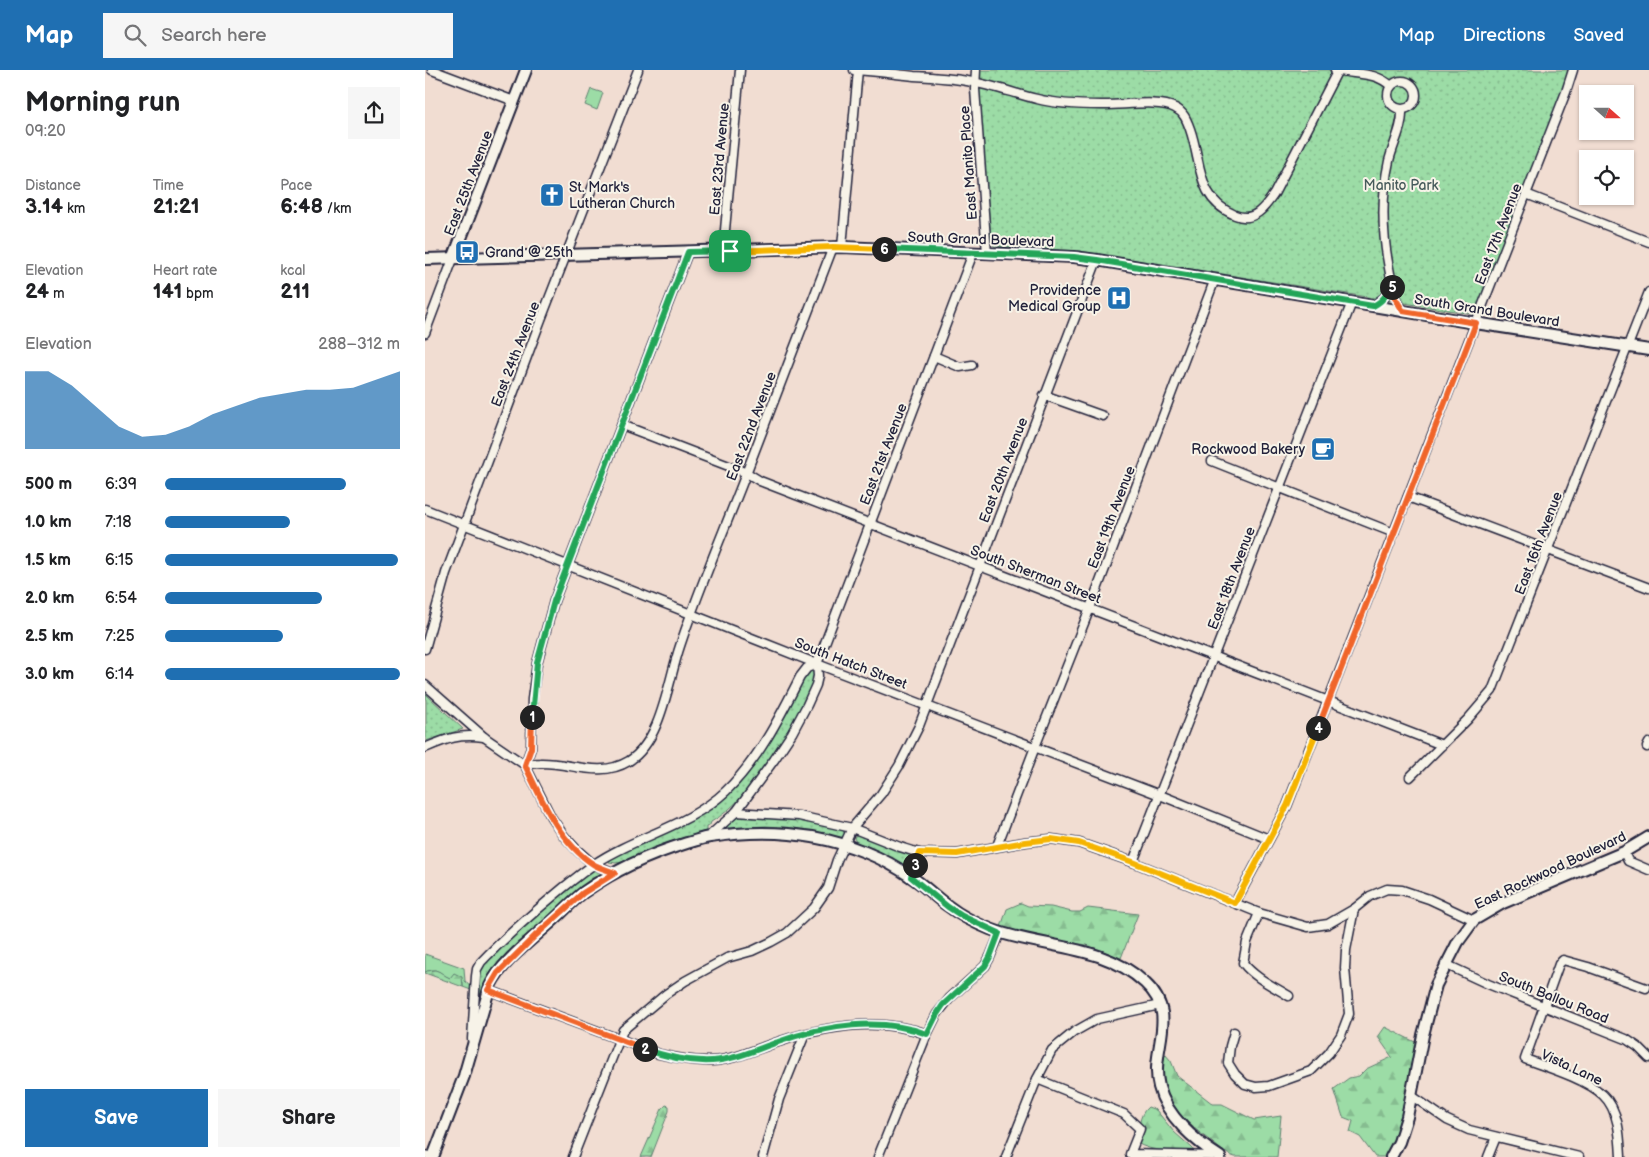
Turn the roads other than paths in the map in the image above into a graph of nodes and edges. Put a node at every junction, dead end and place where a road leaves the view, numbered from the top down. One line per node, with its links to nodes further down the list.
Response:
1 (432, 70): 12 (street)
2 (526, 70): 12 (street, East 25th Avenue)
3 (638, 70): 20 (street, East 24th Avenue)
4 (740, 70): 17 (street, East 23rd Avenue)
5 (854, 70): 6 (street)
6 (858, 70): 10 (street); 16 (street, East 22nd Avenue)
7 (976, 70): 10 (street, East Manito Place)
8 (1337, 70): 10 (street); 11 (street)
9 (1573, 70): 14 (street, East 17th Avenue)
10 (974, 82): 21 (street, East Manito Place)
11 (1391, 86): 13 (street); 13 (street)
12 (514, 101): 23 (street, East 25th Avenue)
13 (1402, 110): 25 (street)
14 (1527, 194): 15 (street); 31 (street, East 17th Avenue)
15 (1649, 242)
16 (837, 247): 17 (street, South Grand Boulevard); 19 (street, South Grand Boulevard); 41 (street, East 22nd Avenue)
17 (723, 251): 18 (street, South Grand Boulevard)
18 (688, 252): 20 (street, South Grand Boulevard); 39 (street)
19 (973, 253): 21 (street, South Grand Boulevard); 35 (street, East 21st Avenue)
20 (566, 254): 23 (street, South Grand Boulevard); 46 (street, East 24th Avenue)
21 (987, 254): 24 (street, South Grand Boulevard)
22 (425, 259): 23 (street, South Grand Boulevard)
23 (453, 259): 32 (street, East 25th Avenue)
24 (1097, 260): 26 (street, South Grand Boulevard); 37 (street, East 20th Avenue)
25 (1391, 279): 29 (street); 30 (street)
26 (1215, 280): 28 (street, South Grand Boulevard); 52 (street, East 19th Avenue)
27 (1649, 292): 33 (street, East 16th Avenue)
28 (1351, 302): 29 (street, South Grand Boulevard); 42 (street, East 18th Avenue)
29 (1373, 306): 30 (street, South Grand Boulevard)
30 (1403, 311): 31 (street, South Grand Boulevard)
31 (1476, 323): 33 (street, South Grand Boulevard); 43 (street, East 17th Avenue)
32 (425, 333)
33 (1628, 346): 34 (street, South Grand Boulevard); 48 (street, East 16th Avenue)
34 (1649, 350)
35 (934, 356): 36 (street); 45 (street, East 21st Avenue)
36 (972, 365)
37 (1044, 395): 38 (street); 50 (street, East 20th Avenue)
38 (1103, 416)
39 (622, 425): 41 (street, South Sherman Street); 49 (street)
40 (1212, 461): 42 (street)
41 (747, 472): 45 (street, South Sherman Street); 53 (street, East 22nd Avenue)
42 (1280, 488): 47 (street); 55 (street, East 18th Avenue)
43 (1408, 497): 47 (street, East 17th Avenue); 48 (street)
44 (425, 508): 46 (street, South Hatch Street)
45 (870, 523): 50 (street, South Sherman Street); 56 (street, East 21st Avenue)
46 (465, 524): 49 (street, South Hatch Street); 54 (street, East 24th Avenue)
47 (1394, 533): 58 (street, East 17th Avenue)
48 (1549, 550): 51 (street); 61 (street, East 16th Avenue)
49 (567, 564): 53 (street, South Hatch Street); 64 (street)
50 (980, 565): 52 (street, South Sherman Street); 59 (street, East 20th Avenue)
51 (1649, 588)
52 (1090, 608): 55 (street, South Sherman Street); 62 (street, East 19th Avenue)
53 (692, 613): 56 (street, South Hatch Street); 64 (street, East 22nd Avenue)
54 (425, 649)
55 (1213, 656): 58 (street, South Sherman Street); 66 (street, East 18th Avenue)
56 (817, 664): 59 (street, South Hatch Street); 67 (street); 77 (street)
57 (425, 685): 60 (street)
58 (1329, 700): 61 (street, South Sherman Street); 71 (street, East 17th Avenue)
59 (926, 706): 62 (street, South Hatch Street); 68 (street, East 20th Avenue)
60 (484, 737): 63 (street); 64 (street)
61 (1442, 745): 65 (street, East 16th Avenue)
62 (1035, 747): 66 (street, South Hatch Street); 73 (street, East 19th Avenue)
63 (425, 748)
64 (525, 765): 77 (street)
65 (1409, 777)
66 (1160, 794): 71 (street, South Hatch Street); 76 (street, East 18th Avenue)
67 (735, 812): 68 (street); 70 (street)
68 (853, 828): 72 (street, East 20th Avenue); 75 (street)
69 (1649, 836): 74 (street, East Rockwood Boulevard)
70 (707, 837): 72 (street); 79 (street)
71 (1269, 839): 81 (street, East 17th Avenue)
72 (845, 845): 80 (street); 95 (street, East 20th Avenue)
73 (997, 846): 75 (street); 76 (street)
74 (1624, 852): 78 (street); 84 (street, East Rockwood Boulevard)
75 (919, 853): 80 (street)
76 (1133, 862): 81 (street)
77 (593, 864): 79 (street); 96 (street)
78 (1649, 870)
79 (615, 873): 88 (street)
80 (911, 877): 85 (street)
81 (1235, 903): 83 (street)
82 (1355, 909): 83 (street); 84 (street); 92 (street)
83 (1259, 913): 89 (street)
84 (1474, 920): 86 (street, East Rockwood Boulevard)
85 (999, 933): 90 (street); 94 (street)
86 (1445, 964): 91 (street, South Ballou Road); 99 (street, East Rockwood Boulevard)
87 (1646, 988): 91 (street)
88 (488, 990): 95 (street); 96 (street)
89 (1289, 996)
90 (1160, 1004): 98 (street); 103 (street)
91 (1543, 1007): 97 (street, South Ballou Road); 112 (street, Vista Lane)
92 (1234, 1032)
93 (805, 1034): 94 (street); 95 (street); 106 (street)
94 (927, 1034): 107 (street)
95 (619, 1039): 105 (street, East 20th Avenue)
96 (471, 1049): 104 (street)
97 (1649, 1058)
98 (1037, 1079): 102 (street); 108 (street)
99 (1412, 1096): 100 (street); 109 (street, East Rockwood Boulevard)
100 (1496, 1137): 110 (street); 111 (street)
101 (425, 1155): 104 (street)
102 (1130, 1156): 103 (street)
103 (1219, 1156)
104 (433, 1157)
105 (573, 1157)
106 (763, 1157)
107 (878, 1157)
108 (1006, 1157)
109 (1391, 1157)
110 (1488, 1157)
111 (1579, 1157)
112 (1621, 1157)

